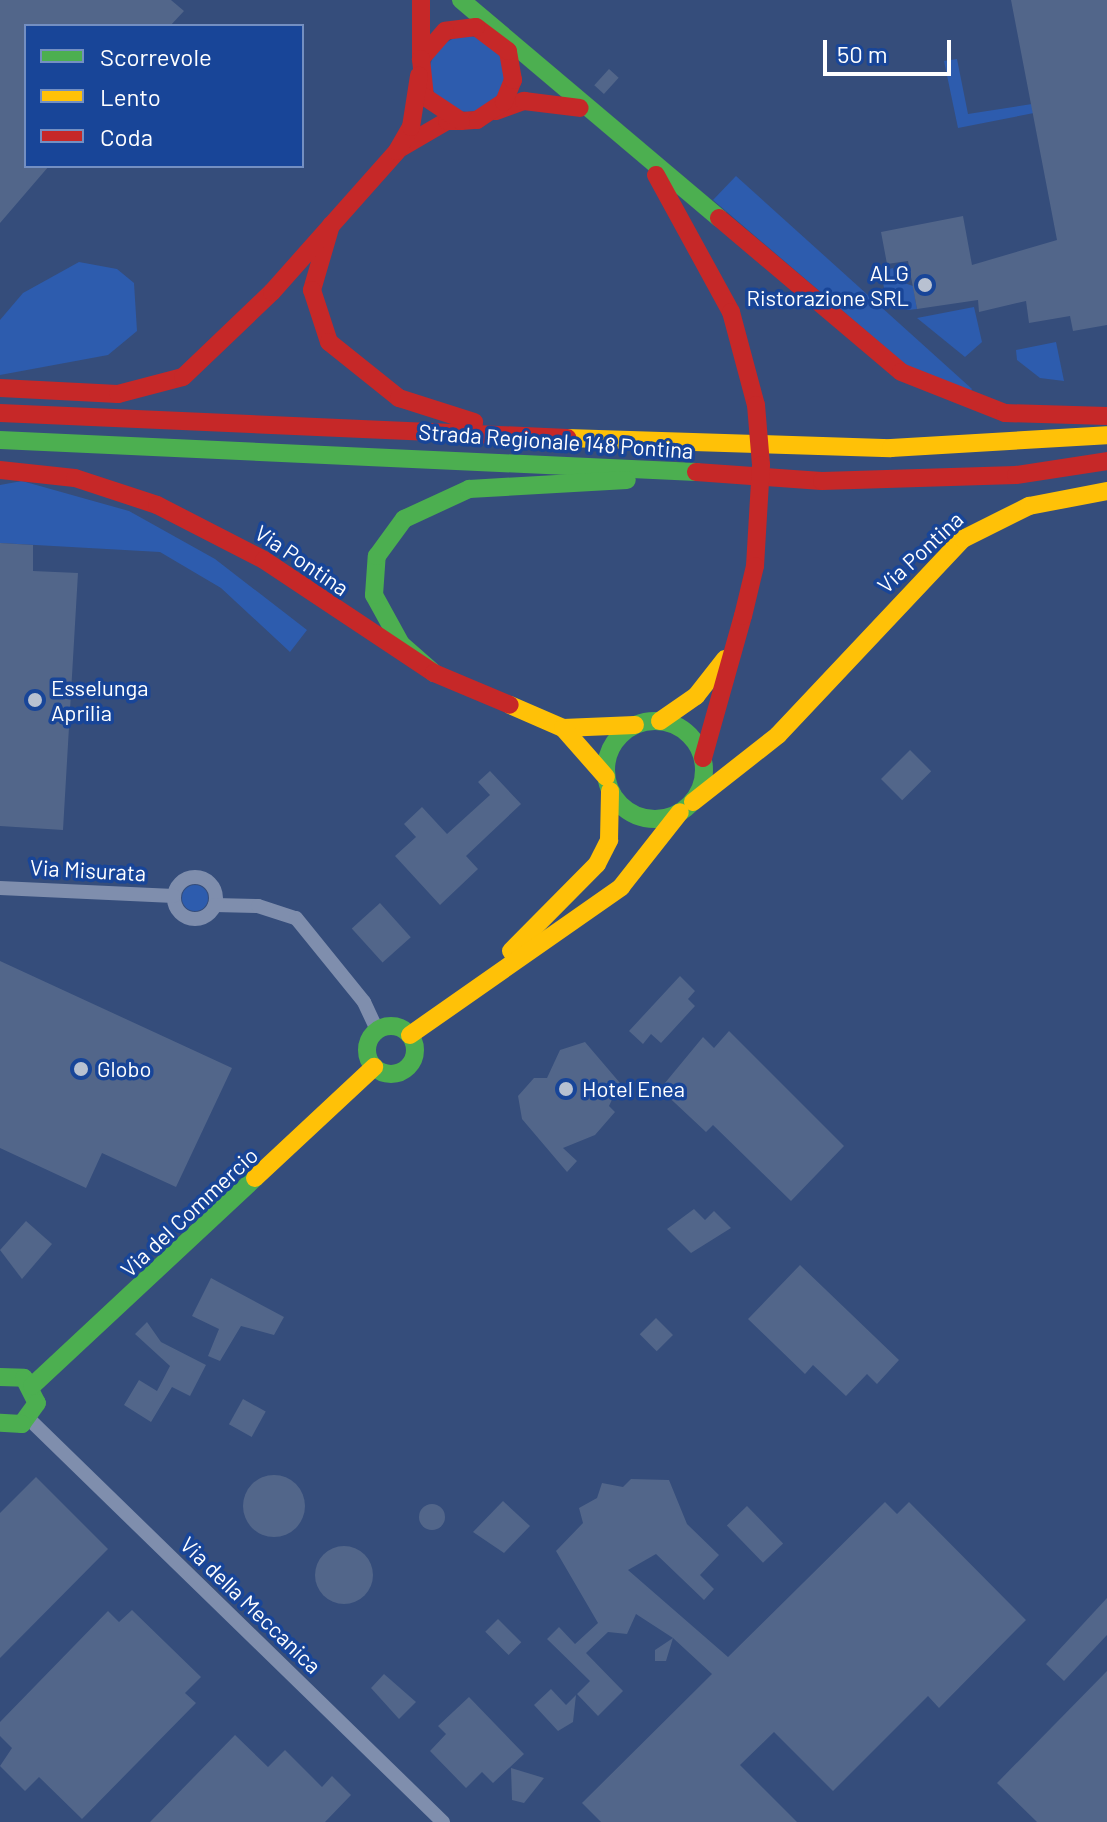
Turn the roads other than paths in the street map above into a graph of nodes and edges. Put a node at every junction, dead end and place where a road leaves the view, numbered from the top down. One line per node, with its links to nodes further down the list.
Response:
1 (421, 0): 4 (main road)
2 (461, 0): 3 (main road)
3 (493, 35): 4 (main road); 5 (main road); 6 (main road)
4 (420, 68): 7 (main road); 8 (main road)
5 (583, 109): 6 (main road); 9 (main road)
6 (492, 113): 7 (main road)
7 (461, 121): 8 (main road)
8 (397, 151): 10 (main road)
9 (648, 164): 13 (main road); 21 (main road, bridge)
10 (331, 225): 11 (main road); 15 (main road)
11 (0, 388)
12 (0, 413): 15 (main road, Strada Regionale 148 Pontina)
13 (1107, 416)
14 (1107, 435): 15 (main road, Strada Regionale 148 Pontina)
15 (568, 436)
16 (0, 440): 19 (main road, Strada Regionale 148 Pontina)
17 (1107, 461): 19 (main road, Strada Regionale 148 Pontina)
18 (0, 470): 22 (main road, Via Pontina)
19 (668, 473): 22 (main road)
20 (1107, 491): 28 (main road, Via Pontina)
21 (743, 616): 23 (main road); 26 (main road)
22 (434, 673): 25 (main road, Via Pontina)
23 (660, 721): 24 (main road); 26 (main road)
24 (635, 725): 25 (main road, Via Pontina); 27 (main road)
25 (563, 728): 27 (main road, Via Pontina)
26 (703, 758): 28 (main road)
27 (608, 783): 28 (main road); 32 (main road)
28 (687, 807): 32 (main road)
29 (0, 888): 30 (street, Via Misurata)
30 (174, 896): 31 (street, Via Misurata); 31 (street, Via Misurata)
31 (215, 905): 33 (street, Via Misurata)
32 (463, 996): 34 (main road)
33 (377, 1030): 34 (main road); 35 (main road)
34 (410, 1035): 35 (main road)
35 (374, 1067): 37 (main road, Via del Commercio)
36 (0, 1377): 37 (main road)
37 (32, 1386): 38 (main road)
38 (29, 1419): 39 (main road); 40 (street, Via della Meccanica)
39 (0, 1423)
40 (443, 1822)

